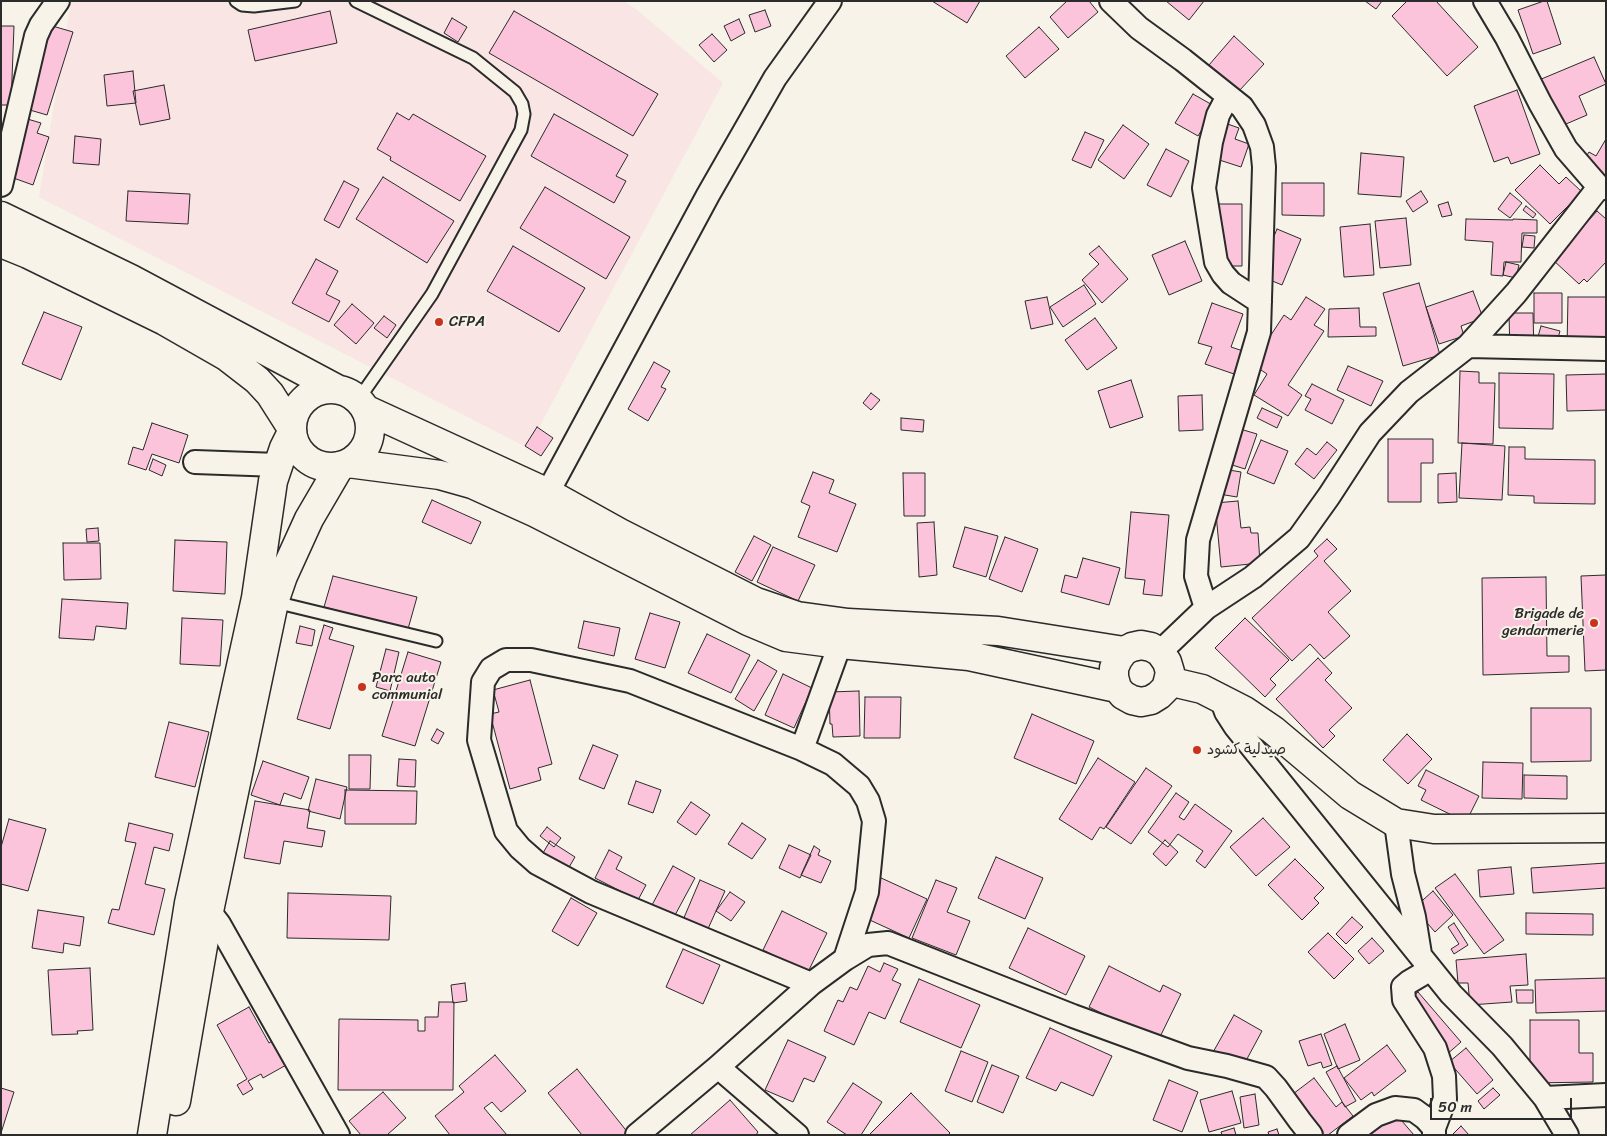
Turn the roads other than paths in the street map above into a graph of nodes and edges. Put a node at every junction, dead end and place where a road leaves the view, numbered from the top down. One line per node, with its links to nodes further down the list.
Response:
1 (58, 1): 9 (street)
2 (236, 1): 3 (lane)
3 (295, 1)
4 (356, 1): 16 (lane)
5 (830, 1): 21 (street)
6 (1111, 1): 8 (street)
7 (1485, 1): 10 (street)
8 (1228, 96): 13 (street); 13 (street)
9 (1, 185)
10 (1602, 187): 14 (street)
11 (1, 216): 16 (main road)
12 (1, 243): 17 (main road)
13 (1260, 302): 23 (street)
14 (1468, 346): 15 (street); 23 (street)
15 (1606, 349)
16 (353, 399): 17 (main road); 19 (main road); 21 (main road)
17 (291, 429): 19 (main road); 20 (main road)
18 (195, 462): 20 (street)
19 (344, 464): 21 (main road); 22 (main road)
20 (278, 465): 22 (main road)
21 (542, 503): 24 (main road)
22 (265, 600): 25 (lane); 34 (main road)
23 (1206, 608): 27 (street)
24 (844, 634): 26 (main road); 29 (main road); 31 (street)
25 (436, 641)
26 (1124, 651): 27 (main road); 29 (main road)
27 (1160, 652): 28 (main road)
28 (1168, 681): 29 (main road); 30 (main road)
29 (1117, 688)
30 (1221, 698): 32 (main road); 36 (street)
31 (802, 749): 35 (street); 37 (street)
32 (1396, 823): 33 (main road); 36 (street)
33 (1606, 828)
34 (199, 907): 42 (main road); 43 (main road); 44 (street)
35 (845, 959): 37 (street); 47 (street)
36 (1426, 963): 40 (street); 41 (street)
37 (811, 984): 38 (street)
38 (718, 1067): 45 (street); 46 (street)
39 (1606, 1095): 40 (street)
40 (1545, 1098): 49 (street)
41 (1434, 1131): 48 (street)
42 (152, 1135)
43 (170, 1135)
44 (338, 1135)
45 (636, 1135)
46 (797, 1135)
47 (1311, 1135)
48 (1349, 1135)
49 (1567, 1135)

